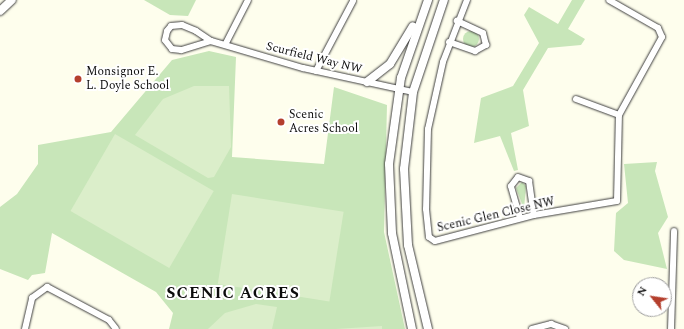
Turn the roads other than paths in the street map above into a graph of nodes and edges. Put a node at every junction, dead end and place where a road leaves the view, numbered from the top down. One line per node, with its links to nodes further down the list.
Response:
1 (12, 0): 8 (street)
2 (248, 0): 13 (street)
3 (428, 0): 9 (street)
4 (444, 0): 17 (street)
5 (467, 0): 10 (street, Scenic Glen Close NW)
6 (609, 0): 19 (street, Scenic Glen Close NW)
7 (353, 1): 14 (street)
8 (0, 11)
9 (419, 20): 15 (street); 16 (street)
10 (457, 21): 12 (street, Scenic Glen Close NW); 12 (street)
11 (212, 41): 11 (street, Scurfield Way NW); 13 (street, Scurfield Way NW)
12 (449, 42): 21 (street, Scenic Glen Close NW)
13 (226, 43): 14 (street, Scurfield Way NW)
14 (316, 71): 15 (street, Scurfield Way NW)
15 (366, 82): 16 (street, Scurfield Way NW)
16 (399, 89): 17 (street, Scurfield Way NW); 25 (street)
17 (413, 92): 26 (street)
18 (576, 99): 19 (street)
19 (619, 115): 20 (street, Scenic Glen Close NW)
20 (534, 215): 21 (street, Scenic Glen Close NW); 21 (street)
21 (520, 218)
22 (674, 231): 29 (street)
23 (25, 329): 24 (street)
24 (116, 329)
25 (412, 329)
26 (428, 329)
27 (532, 329): 28 (street)
28 (565, 329)
29 (671, 329)

